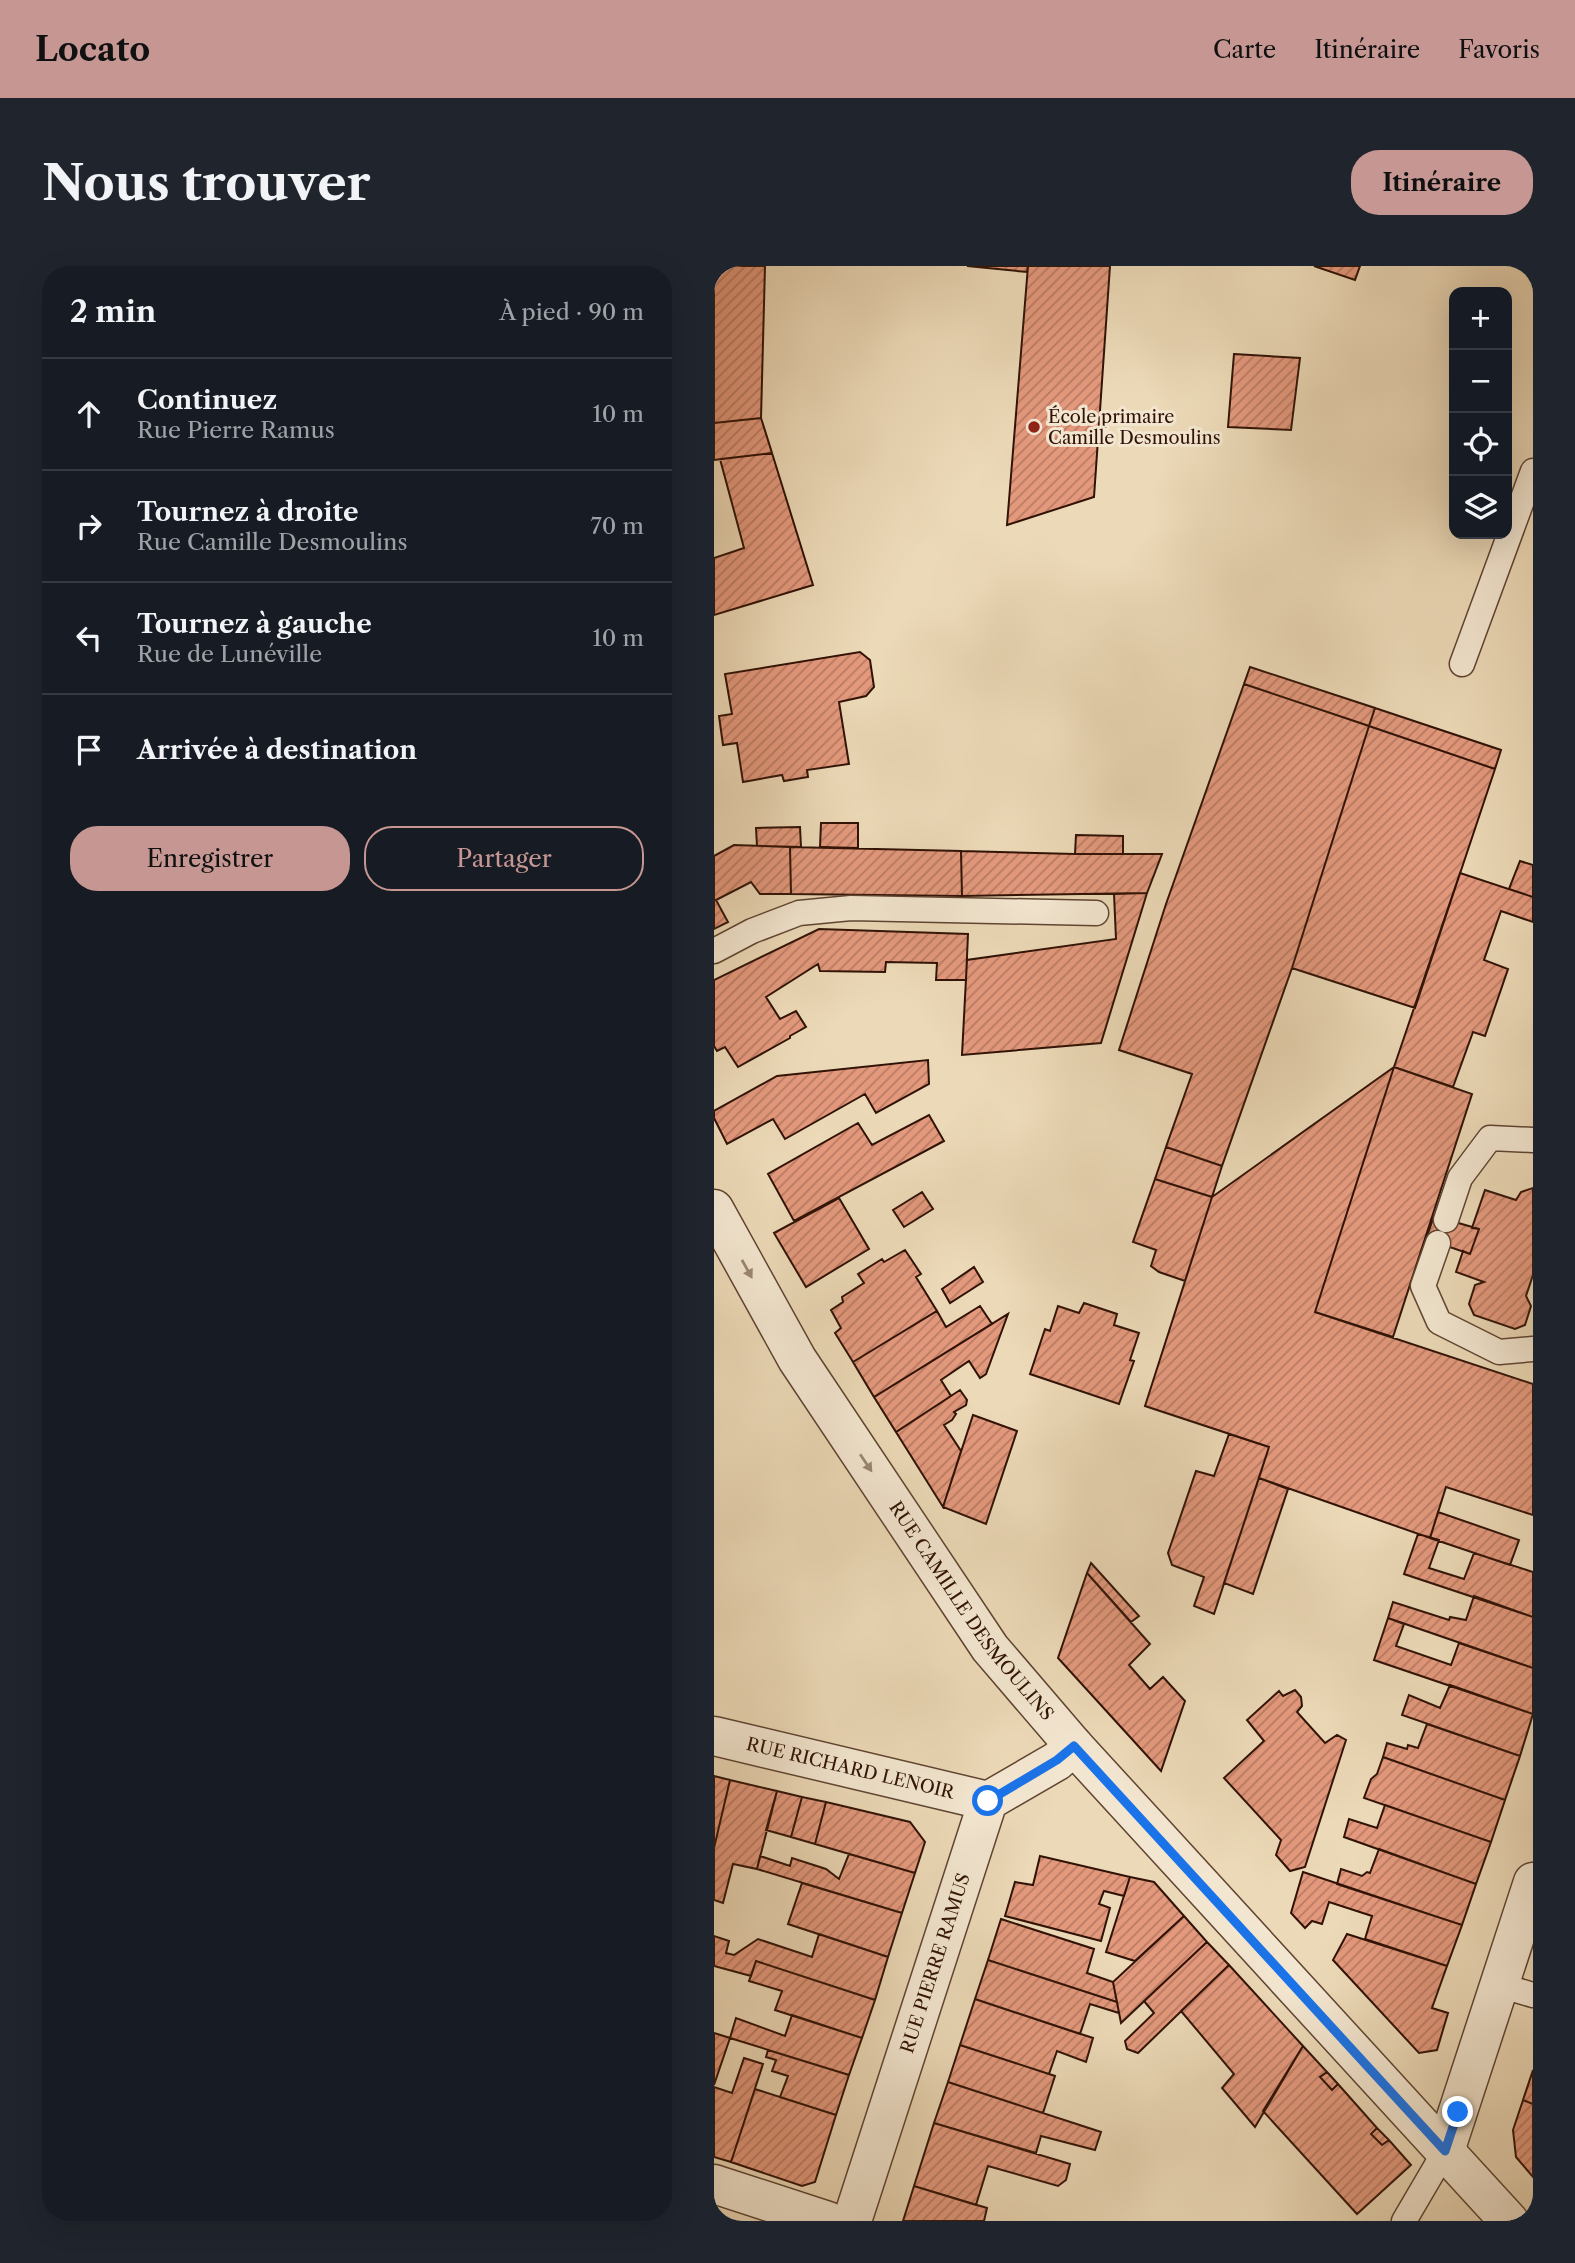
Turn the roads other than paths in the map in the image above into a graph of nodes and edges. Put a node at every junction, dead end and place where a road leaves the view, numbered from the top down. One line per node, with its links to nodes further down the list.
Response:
1 (1533, 471): 2 (lane)
2 (1462, 664)
3 (1096, 913): 4 (lane)
4 (714, 951)
5 (1533, 1140): 7 (lane)
6 (714, 1209): 9 (street, RUE CAMILLE DESMOULINS, one-way to 9)
7 (1533, 1349)
8 (714, 1736): 10 (street, RUE RICHARD LENOIR)
9 (1074, 1746): 10 (street); 13 (street, RUE CAMILLE DESMOULINS)
10 (988, 1801): 16 (street, RUE PIERRE RAMUS)
11 (1533, 1882): 12 (street)
12 (1516, 1990): 13 (street)
13 (1445, 2151): 17 (lane); 18 (street, RUE CAMILLE DESMOULINS)
14 (714, 2184): 15 (street)
15 (828, 2221)
16 (852, 2221)
17 (1404, 2221)
18 (1509, 2221)

